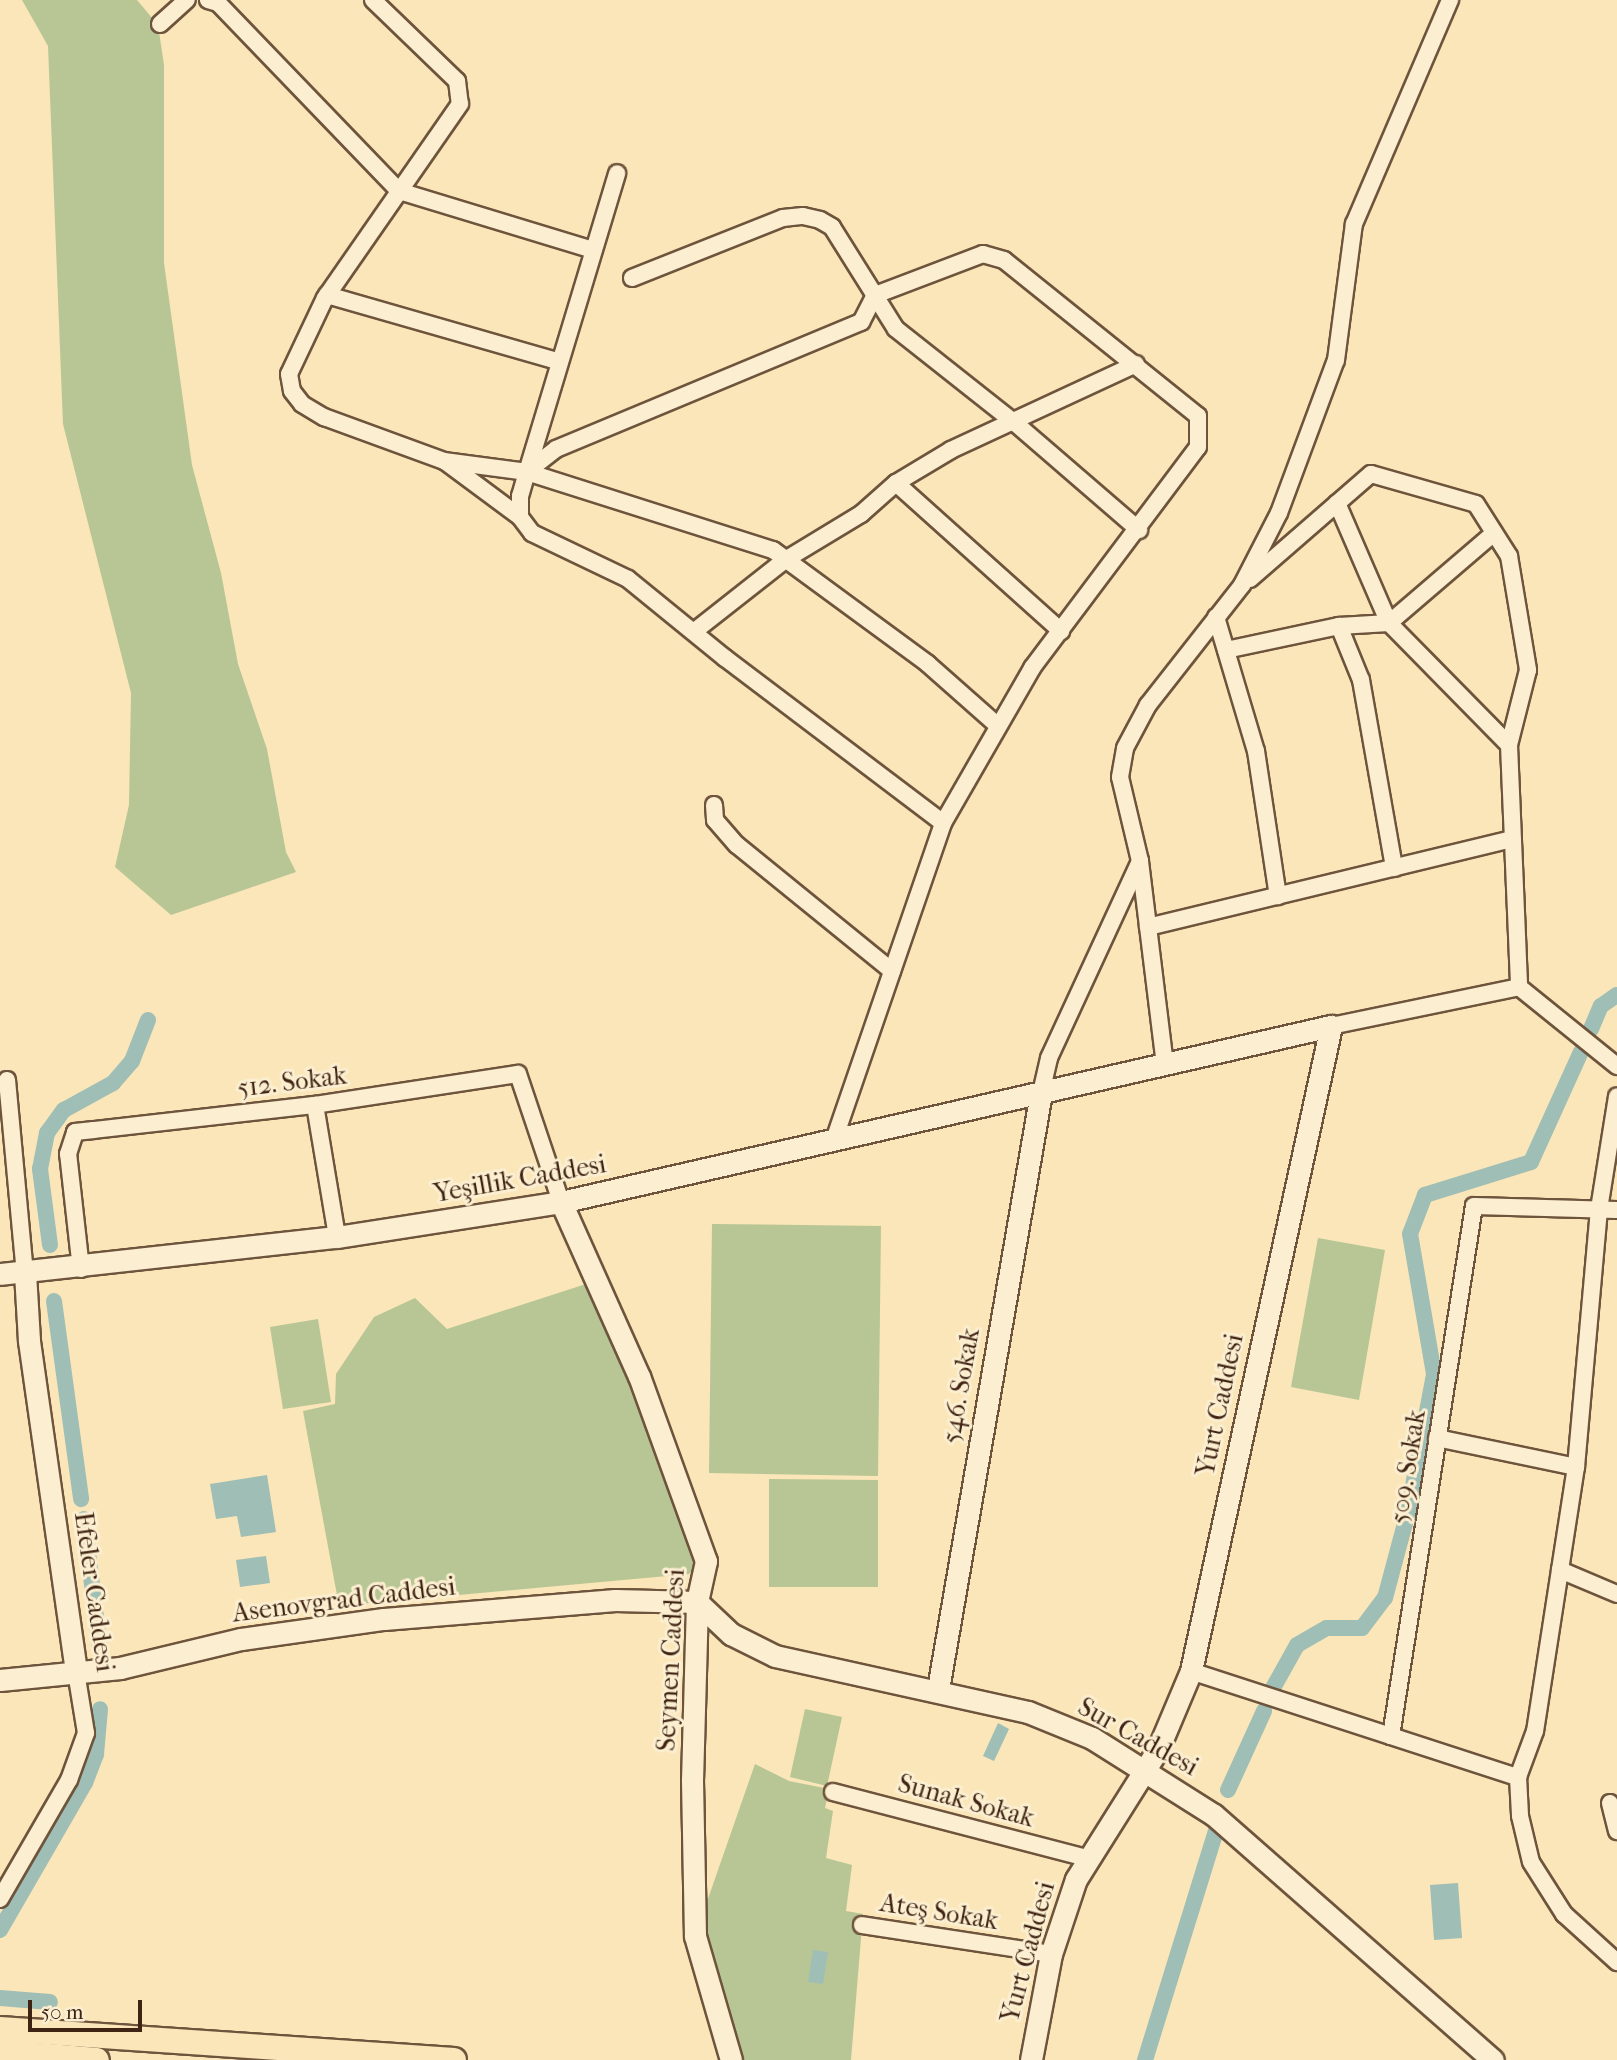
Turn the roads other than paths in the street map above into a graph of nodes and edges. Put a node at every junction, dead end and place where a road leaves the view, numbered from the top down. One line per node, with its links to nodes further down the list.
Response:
1 (187, 0): 5 (street)
2 (208, 0): 7 (street)
3 (373, 0): 7 (street)
4 (1450, 0): 23 (street)
5 (160, 24)
6 (617, 173): 8 (street)
7 (399, 191): 8 (street); 10 (street)
8 (593, 250): 12 (street)
9 (632, 278): 11 (street)
10 (327, 295): 12 (street); 15 (street)
11 (875, 295): 13 (street); 14 (street); 16 (street)
12 (557, 361): 16 (street)
13 (1136, 364): 14 (street); 20 (street)
14 (1015, 423): 17 (street); 20 (street)
15 (444, 461): 16 (street); 19 (street)
16 (527, 472): 19 (street); 22 (street)
17 (896, 483): 22 (street); 28 (street)
18 (1337, 503): 21 (street); 23 (street); 25 (street)
19 (520, 517): 27 (street)
20 (1139, 530): 28 (street)
21 (1494, 533): 25 (street); 31 (street)
22 (785, 560): 27 (street); 30 (street)
23 (1242, 585): 24 (street)
24 (1216, 617): 29 (street); 35 (street)
25 (1389, 623): 26 (street); 31 (street)
26 (1339, 626): 29 (street); 36 (street)
27 (696, 631): 33 (street)
28 (1061, 631): 30 (street)
29 (1226, 650): 37 (street)
30 (996, 725): 33 (street)
31 (1509, 745): 34 (street)
32 (715, 805): 39 (street)
33 (943, 823): 39 (street)
34 (1513, 839): 36 (street); 40 (street)
35 (1140, 861): 38 (street); 45 (street)
36 (1394, 868): 37 (street)
37 (1278, 896): 38 (street)
38 (1148, 927): 42 (street)
39 (892, 971): 48 (street)
40 (1519, 987): 41 (street); 43 (street)
41 (1331, 1026): 42 (main road); 61 (main road, Yurt Caddesi)
42 (1165, 1065): 45 (main road)
43 (1617, 1066)
44 (6, 1080): 54 (street)
45 (1041, 1094): 48 (main road, Yeşillik Caddesi); 64 (main road, 546. Sokak)
46 (1617, 1096): 50 (street)
47 (315, 1105): 49 (street, 512. Sokak); 52 (street); 53 (street, 512. Sokak)
48 (834, 1140): 49 (main road, Yeşillik Caddesi)
49 (561, 1202): 52 (main road, Yeşillik Caddesi); 60 (main road, Seymen Caddesi)
50 (1599, 1209): 51 (street); 56 (street, 509. Sokak); 57 (street)
51 (1617, 1210)
52 (337, 1237): 53 (main road, Yeşillik Caddesi)
53 (80, 1269): 54 (main road, Yeşillik Caddesi)
54 (25, 1273): 55 (main road, Yeşillik Caddesi); 62 (main road, Efeler Caddesi)
55 (0, 1274)
56 (1437, 1438): 57 (street); 65 (street, 509. Sokak)
57 (1576, 1467): 58 (street)
58 (1560, 1570): 59 (street); 67 (street)
59 (1617, 1594)
60 (697, 1602): 62 (main road, Asenovgrad Caddesi); 64 (main road, Sur Caddesi); 81 (main road, Seymen Caddesi)
61 (1191, 1671): 65 (street); 66 (main road, Yurt Caddesi)
62 (76, 1672): 63 (main road, Asenovgrad Caddesi); 72 (street, Efeler Caddesi)
63 (0, 1679)
64 (938, 1689): 66 (main road, Sur Caddesi)
65 (1391, 1736): 67 (street)
66 (1143, 1770): 71 (main road, Yurt Caddesi); 78 (main road, Sur Caddesi)
67 (1518, 1777): 75 (street)
68 (833, 1792): 71 (street, Sunak Sokak)
69 (1610, 1803): 70 (street)
70 (1617, 1831)
71 (1086, 1858): 74 (main road, Yurt Caddesi)
72 (0, 1899)
73 (862, 1925): 74 (street, Ateş Sokak)
74 (1051, 1954): 82 (main road, Yurt Caddesi)
75 (1617, 1962)
76 (0, 2029): 80 (main road)
77 (0, 2052): 79 (main road)
78 (1487, 2057)
79 (97, 2060)
80 (454, 2060)
81 (731, 2060)
82 (1031, 2060)

